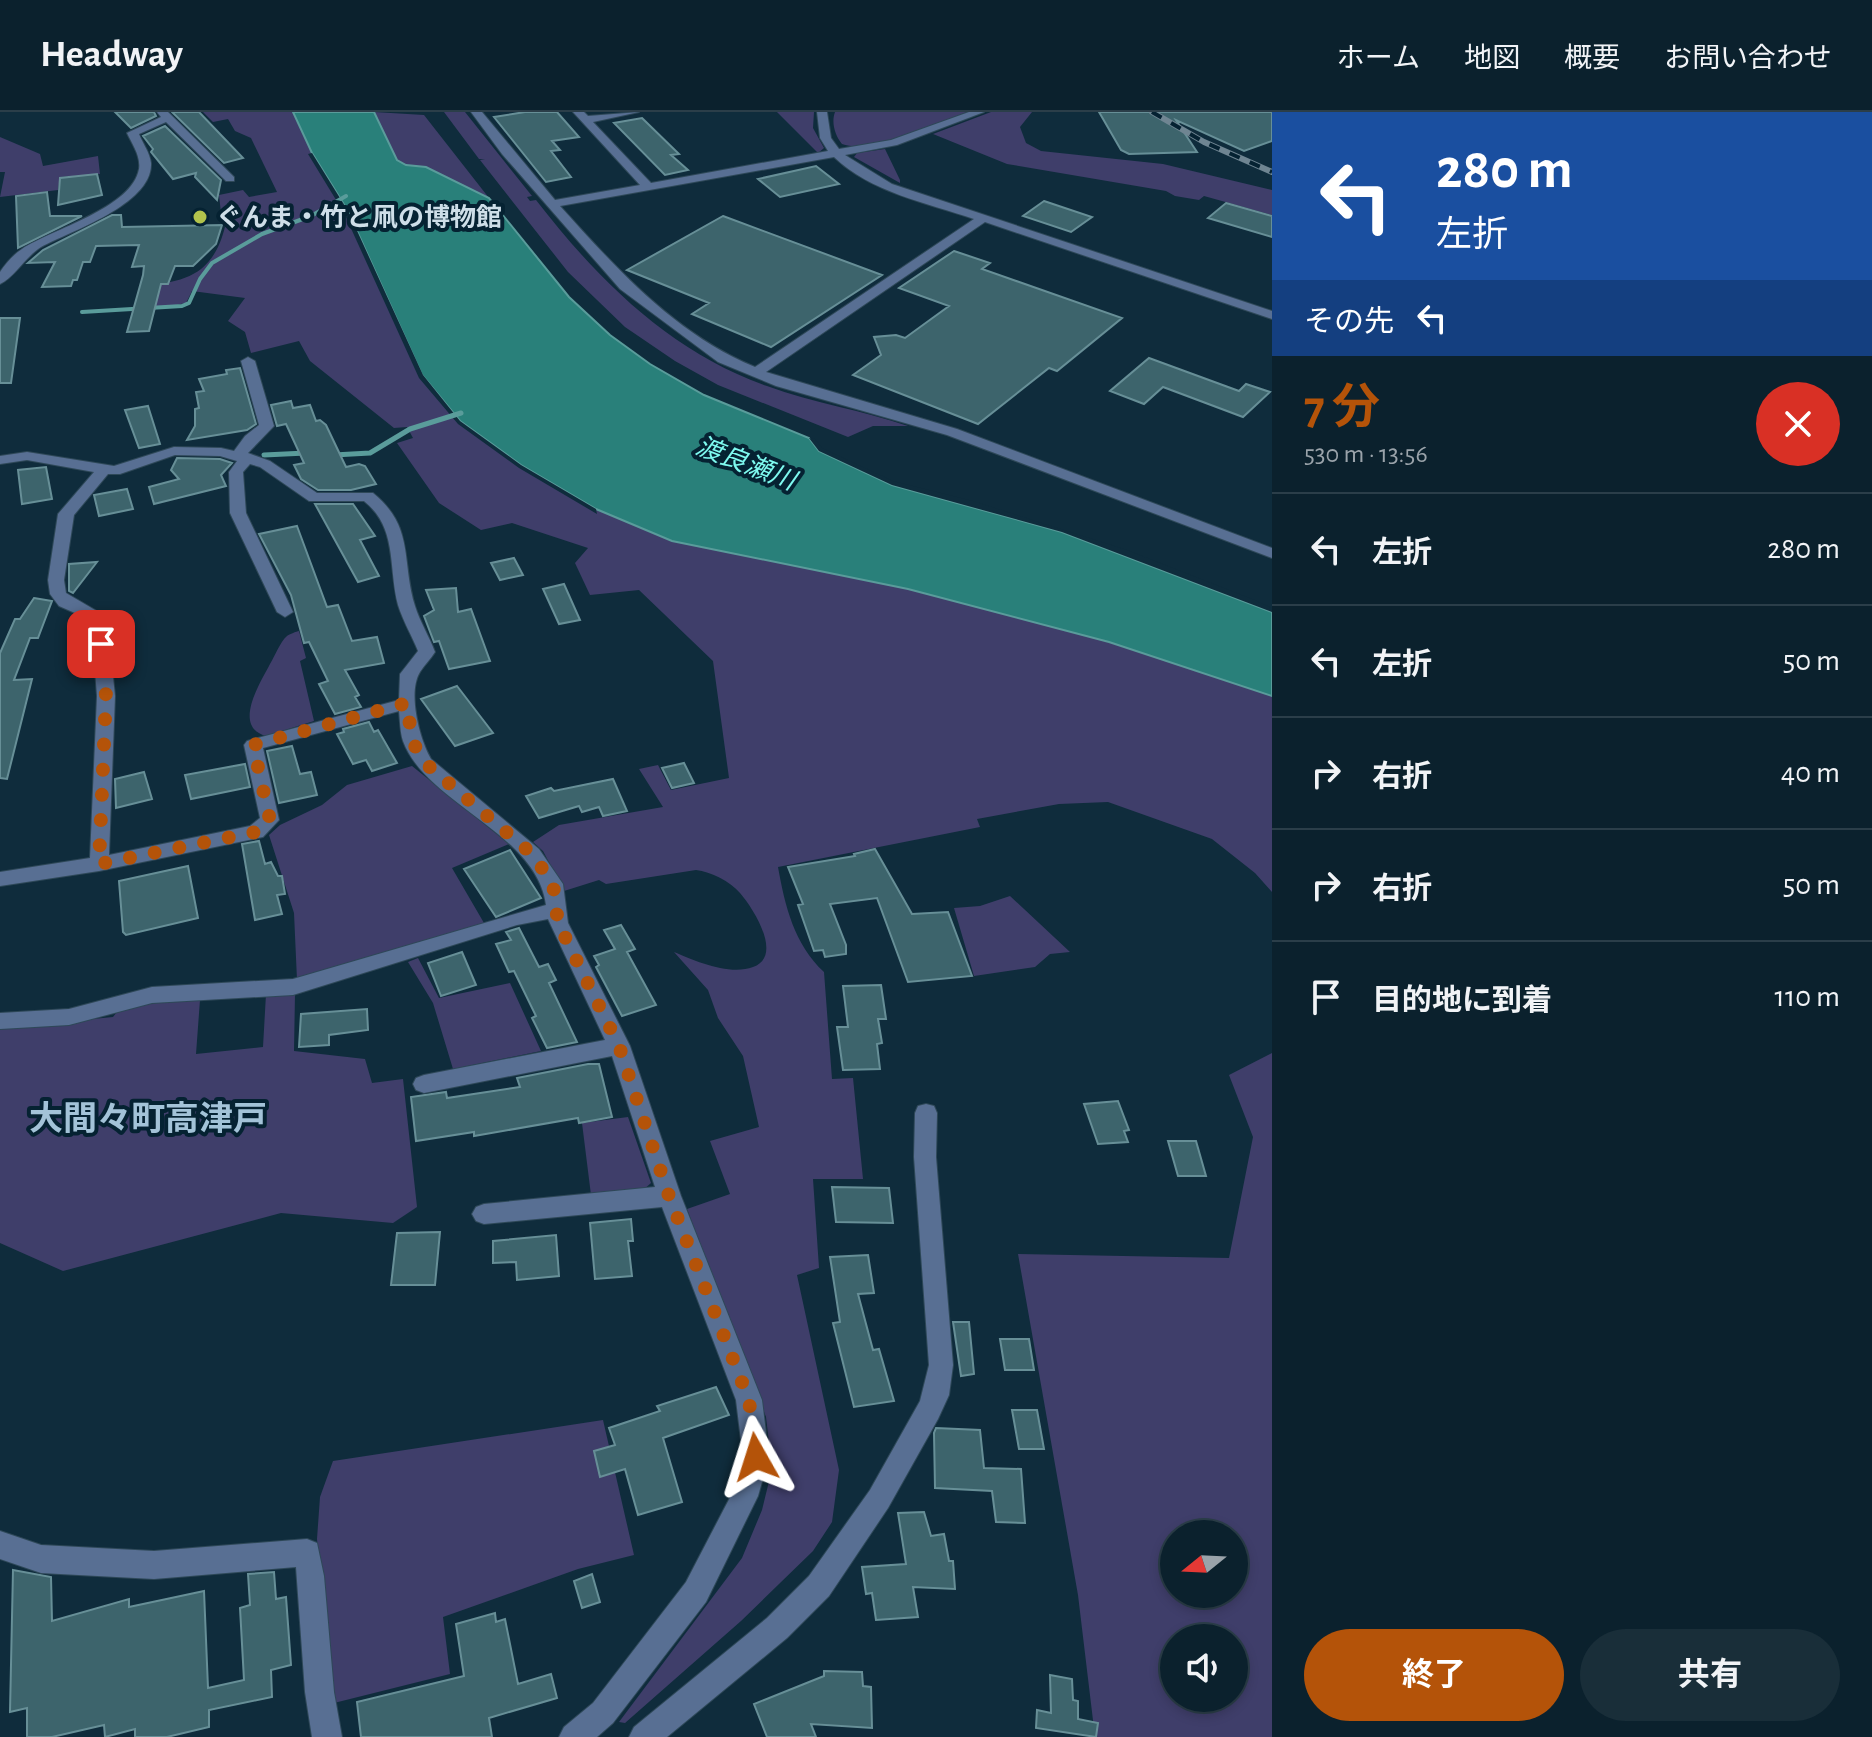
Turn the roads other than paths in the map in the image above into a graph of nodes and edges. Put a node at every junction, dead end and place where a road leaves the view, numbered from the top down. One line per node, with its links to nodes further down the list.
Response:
1 (476, 112): 10 (street)
2 (634, 112): 6 (street)
3 (822, 112): 7 (street)
4 (979, 112): 7 (street)
5 (164, 115): 8 (street); 12 (street)
6 (582, 116): 9 (street)
7 (836, 153): 9 (street); 11 (street)
8 (230, 179)
9 (648, 187): 10 (street)
10 (552, 204): 15 (street)
11 (983, 218): 13 (street); 15 (street)
12 (0, 280)
13 (1272, 315)
14 (248, 361): 16 (street)
15 (756, 373): 19 (street)
16 (243, 456): 18 (street); 20 (street); 21 (street)
17 (0, 460): 18 (street)
18 (103, 471): 22 (street)
19 (1272, 553)
20 (285, 612)
21 (407, 703): 22 (street); 24 (street)
22 (99, 864): 23 (street)
23 (0, 879)
24 (555, 910): 25 (street); 26 (street)
25 (0, 1021)
26 (619, 1046): 27 (street); 29 (street)
27 (424, 1084)
28 (926, 1113): 34 (street)
29 (669, 1196): 30 (street); 33 (street)
30 (484, 1214)
31 (0, 1545): 32 (street)
32 (327, 1737)
33 (574, 1737)
34 (644, 1737)

